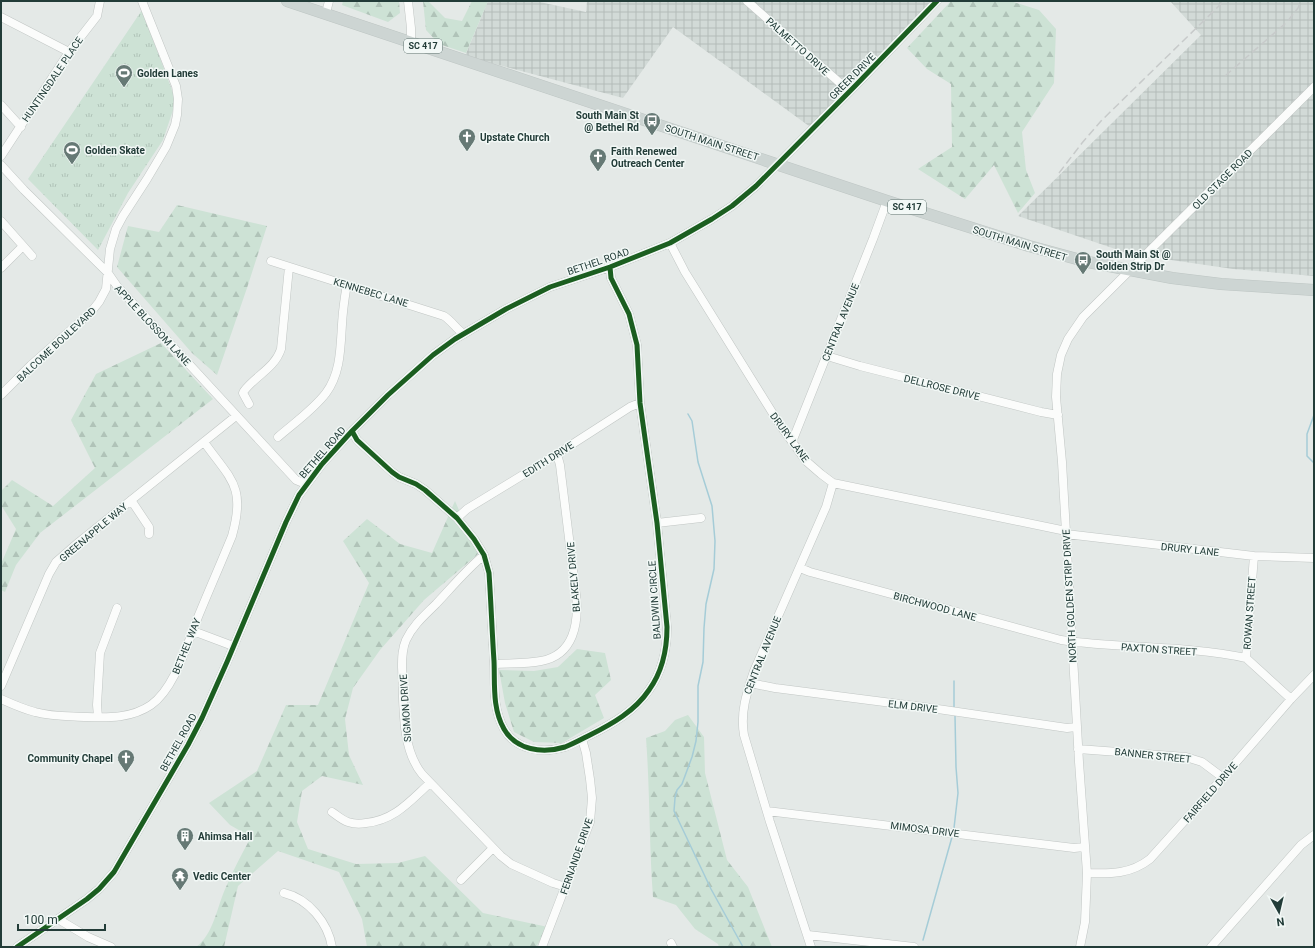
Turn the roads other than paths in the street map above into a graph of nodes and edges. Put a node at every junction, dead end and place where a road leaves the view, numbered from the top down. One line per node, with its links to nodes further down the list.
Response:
1 (100, 1): 11 (street, HUNTINGDALE PLACE)
2 (142, 1): 29 (street, BALCOME BOULEVARD)
3 (287, 1): 8 (main road, SC 417)
4 (329, 1): 8 (street)
5 (408, 1): 10 (street)
6 (747, 1): 13 (street, PALMETTO DRIVE)
7 (932, 3): 13 (street, GREER DRIVE)
8 (326, 13): 10 (main road, SOUTH MAIN STREET / SC 417)
9 (1, 17): 11 (street)
10 (412, 42): 17 (main road, SOUTH MAIN STREET / SC 417)
11 (69, 52): 15 (street, HUNTINGDALE PLACE)
12 (1314, 88): 28 (street, OLD STAGE ROAD)
13 (849, 91): 17 (street, GREER DRIVE)
14 (1, 105): 15 (street)
15 (21, 127): 16 (street, HUNTINGDALE PLACE)
16 (1, 156)
17 (778, 164): 19 (main road, SOUTH MAIN STREET / SC 417); 21 (street, BETHEL ROAD)
18 (1, 165): 29 (street, APPLE BLOSSOM LANE)
19 (887, 201): 28 (main road, SOUTH MAIN STREET / SC 417); 33 (street, CENTRAL AVENUE)
20 (1, 221): 22 (street)
21 (670, 243): 26 (street, BETHEL ROAD); 42 (street, DRURY LANE)
22 (23, 246): 23 (street); 27 (street)
23 (32, 256)
24 (271, 261): 25 (street, KENNEBEC LANE)
25 (288, 267): 30 (street, KENNEBEC LANE); 36 (street)
26 (610, 267): 32 (street, BETHEL ROAD); 35 (street, BALDWIN CIRCLE)
27 (1, 268)
28 (1130, 270): 31 (main road, SOUTH MAIN STREET / SC 417); 37 (street, NORTH GOLDEN STRIP DRIVE)
29 (108, 273): 34 (street, BALCOME BOULEVARD); 38 (street, APPLE BLOSSOM LANE)
30 (347, 285): 32 (street, KENNEBEC LANE); 40 (street)
31 (1314, 290)
32 (464, 334): 39 (street, BETHEL ROAD)
33 (827, 356): 37 (street, DELLROSE DRIVE); 42 (street, CENTRAL AVENUE)
34 (1, 395)
35 (640, 403): 43 (street, EDITH DRIVE); 49 (street, BALDWIN CIRCLE)
36 (249, 404)
37 (1058, 415): 50 (street, NORTH GOLDEN STRIP DRIVE)
38 (236, 416): 41 (street, GREENAPPLE WAY); 45 (street, APPLE BLOSSOM LANE)
39 (352, 431): 45 (street, BETHEL ROAD); 47 (street, BALDWIN CIRCLE)
40 (278, 437)
41 (204, 442): 46 (street, GREENAPPLE WAY); 57 (street, BETHEL WAY)
42 (792, 442): 44 (street, DRURY LANE)
43 (557, 454): 47 (street, EDITH DRIVE); 61 (street, BLAKELY DRIVE)
44 (833, 483): 50 (street, DRURY LANE); 55 (street, CENTRAL AVENUE)
45 (306, 484): 59 (street, BETHEL ROAD)
46 (131, 500): 51 (street); 64 (street, GREENAPPLE WAY)
47 (457, 518): 52 (street, BALDWIN CIRCLE)
48 (701, 518): 49 (street)
49 (657, 523): 69 (street, BALDWIN CIRCLE)
50 (1066, 533): 53 (street, DRURY LANE); 58 (street, NORTH GOLDEN STRIP DRIVE)
51 (149, 534)
52 (484, 555): 61 (street, BALDWIN CIRCLE); 72 (street, SIGMON DRIVE)
53 (1254, 556): 54 (street, DRURY LANE); 60 (street, ROWAN STREET)
54 (1314, 558)
55 (800, 568): 58 (street, BIRCHWOOD LANE); 63 (street, CENTRAL AVENUE)
56 (117, 608): 67 (street)
57 (193, 631): 59 (street); 67 (street, BETHEL WAY)
58 (1072, 642): 60 (street, PAXTON STREET); 68 (street, NORTH GOLDEN STRIP DRIVE)
59 (233, 646): 82 (street, BETHEL ROAD)
60 (1246, 658): 66 (street, ROWAN STREET)
61 (494, 664): 69 (street, BALDWIN CIRCLE)
62 (1314, 675): 66 (street, FAIRFIELD DRIVE)
63 (750, 684): 68 (street, ELM DRIVE); 73 (street, CENTRAL AVENUE)
64 (1, 686)
65 (1, 699): 67 (street, BETHEL WAY)
66 (1291, 699): 71 (street, FAIRFIELD DRIVE)
67 (98, 717)
68 (1076, 727): 70 (street, NORTH GOLDEN STRIP DRIVE)
69 (582, 739): 80 (street, FERNANDE DRIVE)
70 (1078, 749): 71 (street, BANNER STREET); 76 (street, NORTH GOLDEN STRIP DRIVE)
71 (1222, 777): 78 (street, FAIRFIELD DRIVE)
72 (430, 783): 74 (street); 77 (street, SIGMON DRIVE)
73 (767, 811): 76 (street, MIMOSA DRIVE); 83 (street, CENTRAL AVENUE)
74 (332, 812)
75 (1314, 835): 91 (street)
76 (1084, 847): 78 (street, NORTH GOLDEN STRIP DRIVE)
77 (493, 848): 79 (street); 80 (street, SIGMON DRIVE)
78 (1087, 873): 90 (street, NORTH GOLDEN STRIP DRIVE)
79 (461, 880)
80 (566, 887): 87 (street, FERNANDE DRIVE)
81 (284, 893): 86 (street)
82 (58, 919): 84 (street, BETHEL ROAD); 85 (street)
83 (808, 935): 88 (street, CENTRAL AVENUE); 89 (street)
84 (17, 947)
85 (112, 947)
86 (332, 947)
87 (542, 947)
88 (811, 947)
89 (914, 947)
90 (1080, 947)
91 (1211, 947)

